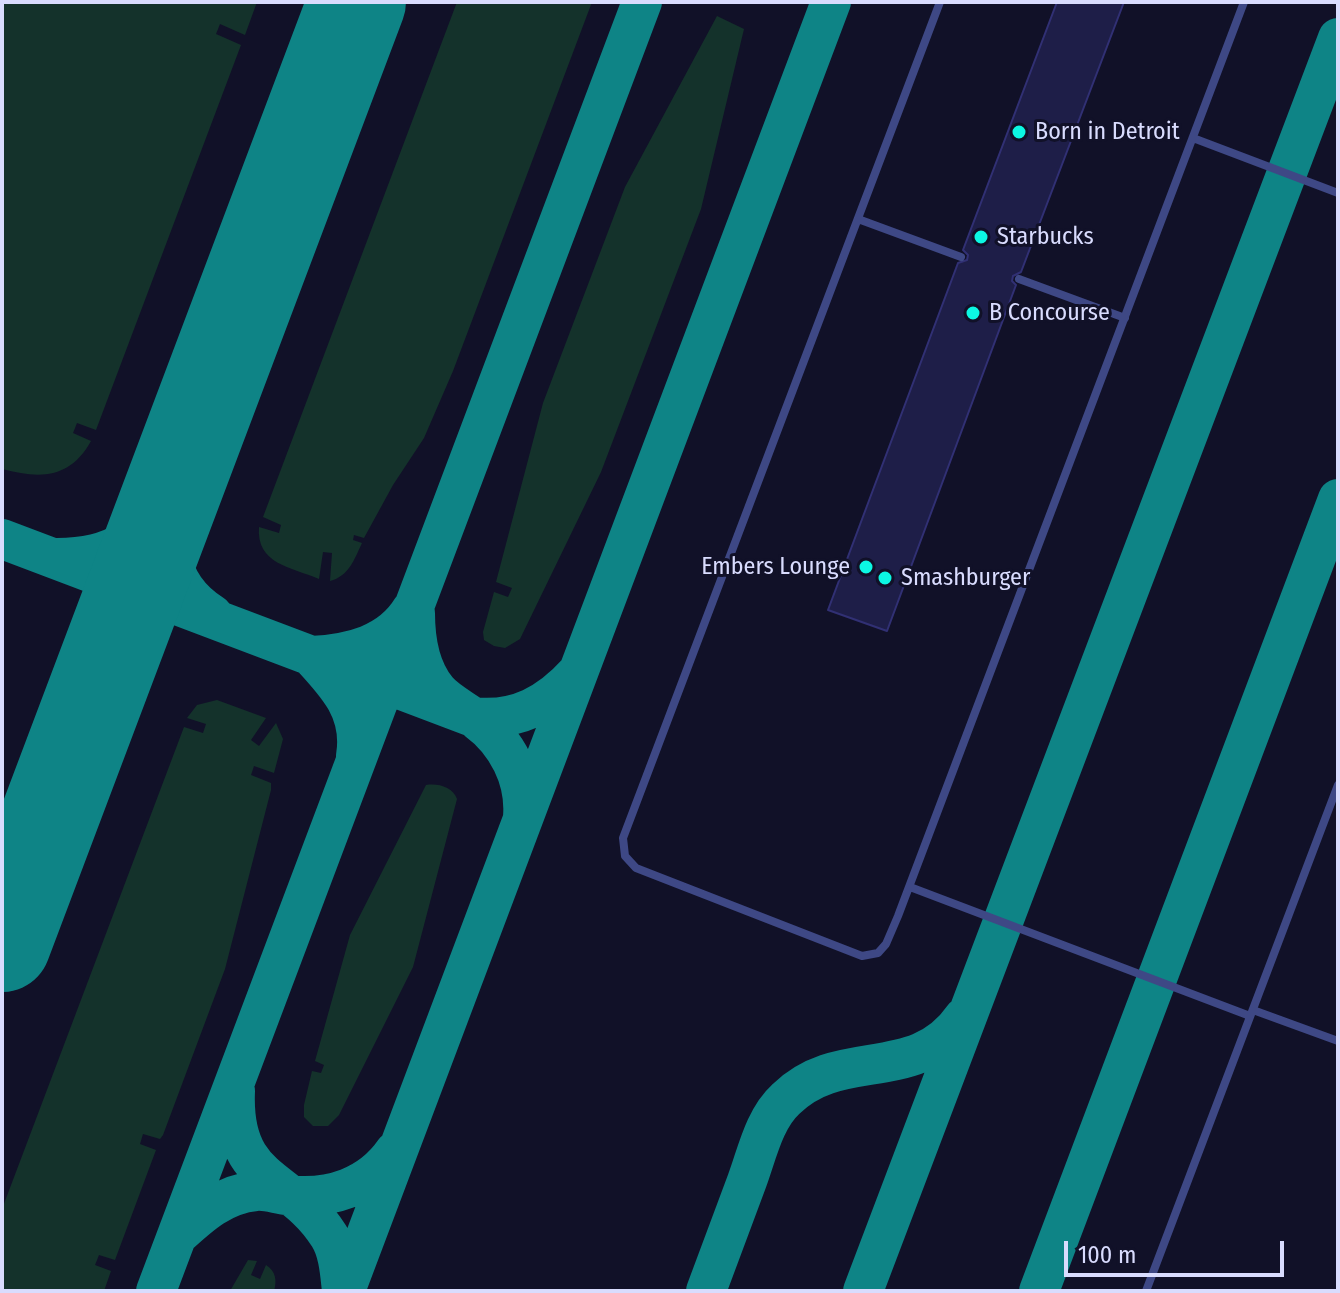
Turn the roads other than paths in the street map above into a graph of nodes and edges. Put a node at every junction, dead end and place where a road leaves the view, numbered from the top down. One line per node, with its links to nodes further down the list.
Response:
1 (940, 2): 5 (lane)
2 (1244, 2): 3 (lane)
3 (1193, 138): 4 (lane); 8 (lane)
4 (1338, 193)
5 (858, 219): 6 (lane); 10 (lane)
6 (961, 257)
7 (1019, 279): 8 (lane)
8 (1125, 318): 10 (lane)
9 (1338, 785): 11 (lane)
10 (910, 887): 11 (lane)
11 (1252, 1013): 12 (lane); 13 (lane)
12 (1338, 1041)
13 (1146, 1291)

